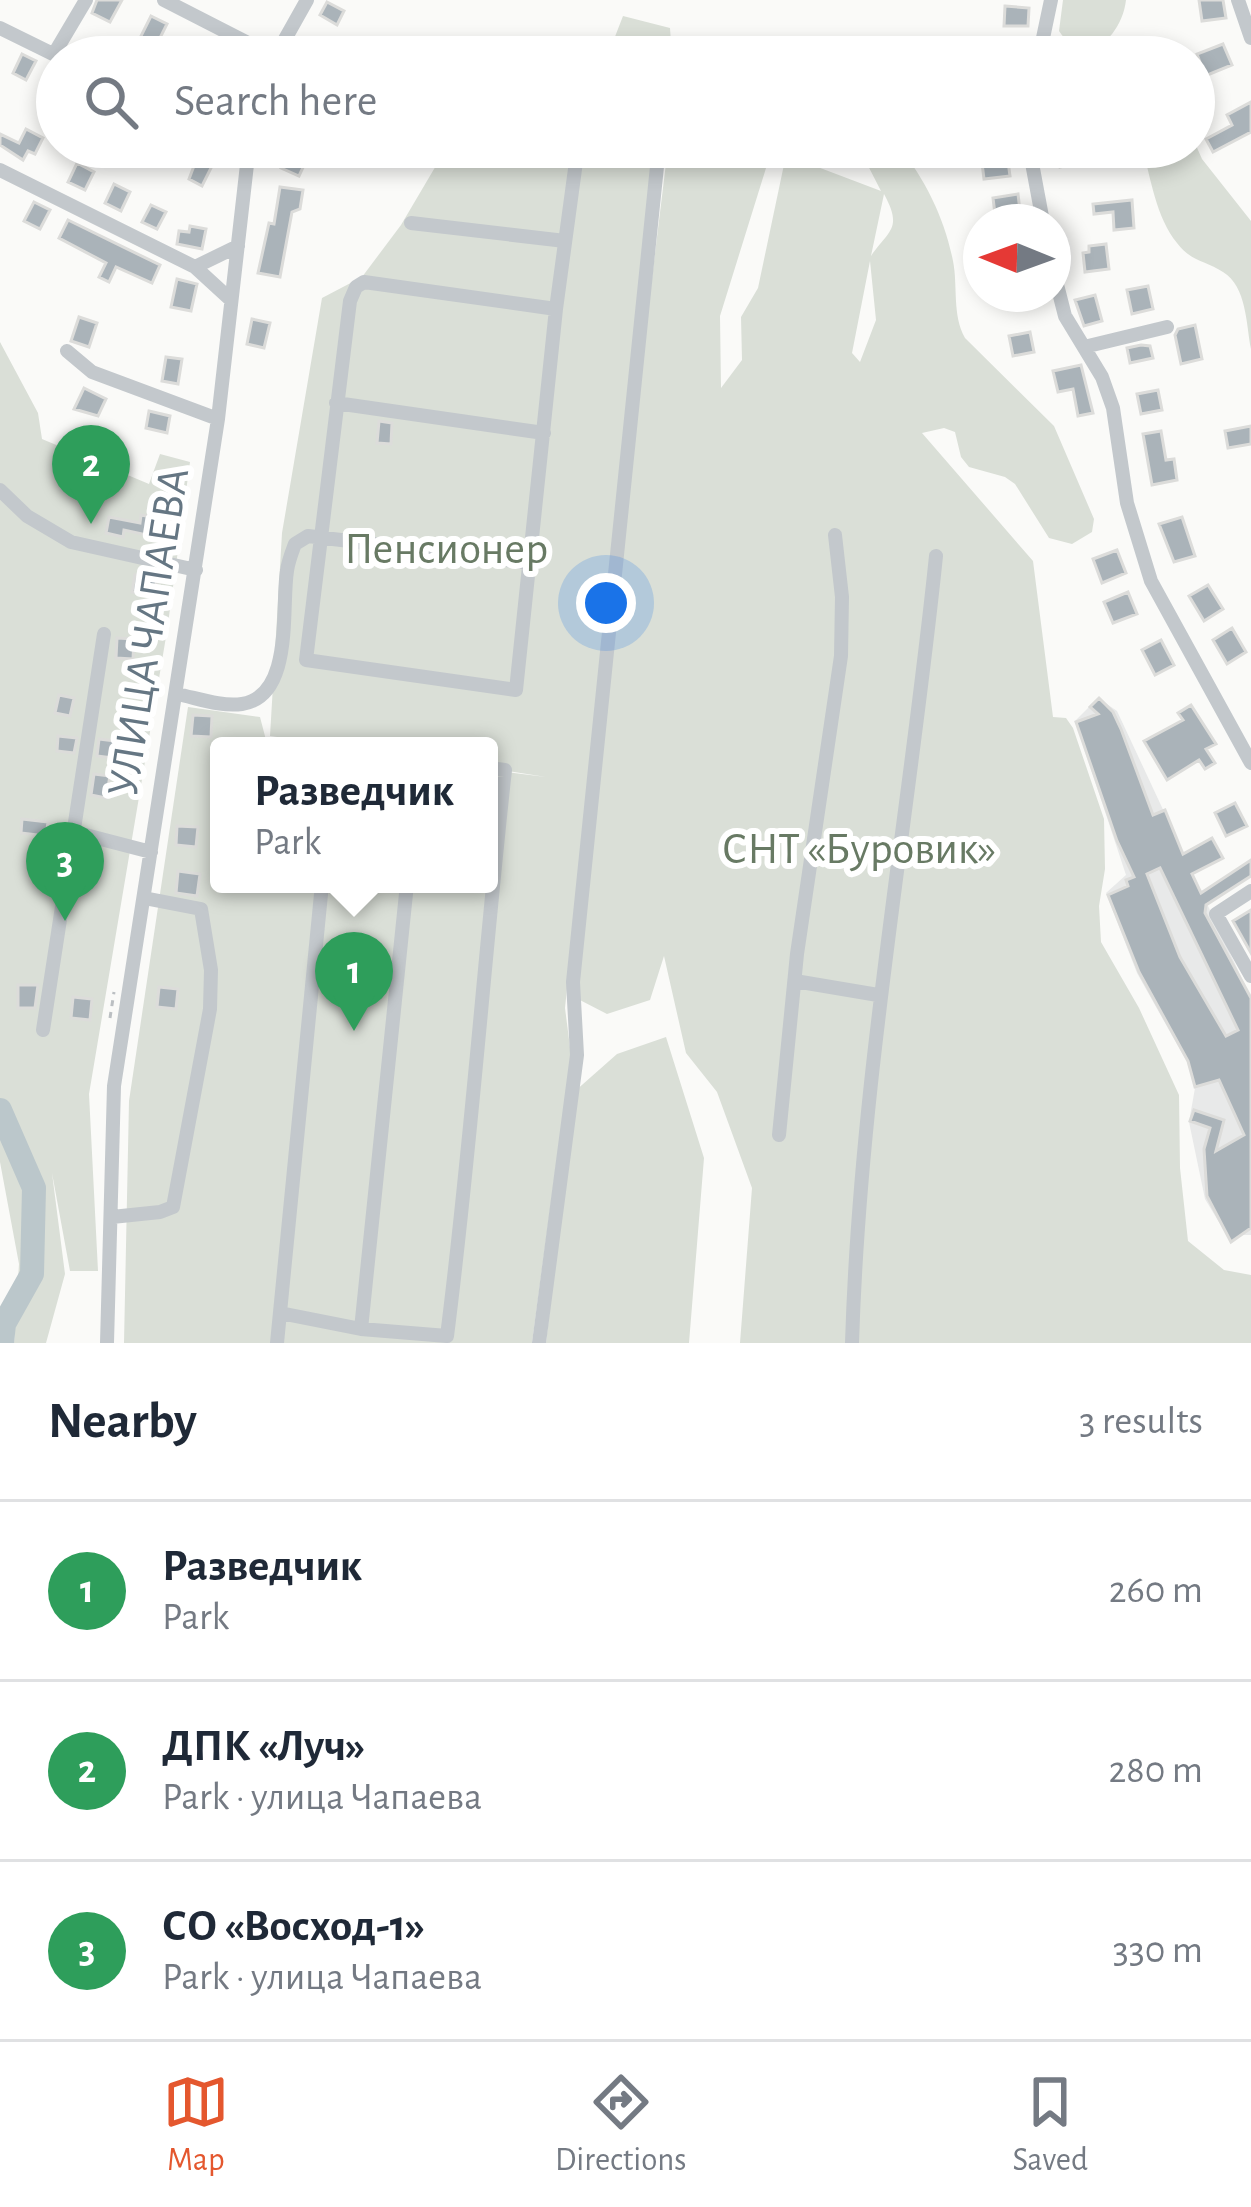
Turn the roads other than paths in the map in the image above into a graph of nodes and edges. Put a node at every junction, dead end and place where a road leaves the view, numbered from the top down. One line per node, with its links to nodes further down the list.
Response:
1 (86, 0): 7 (street)
2 (164, 0): 8 (street)
3 (307, 0): 9 (street)
4 (1052, 0): 10 (street)
5 (1238, 0): 11 (street)
6 (0, 28): 12 (street)
7 (67, 36)
8 (234, 36)
9 (287, 36)
10 (1044, 36)
11 (1251, 38)
12 (36, 46)
13 (246, 168): 21 (street, УЛИЦА ЧАПАЕВА)
14 (575, 168): 20 (street)
15 (657, 168): 60 (street)
16 (1033, 168): 18 (street)
17 (0, 170): 22 (street)
18 (1040, 204)
19 (411, 223): 20 (street)
20 (566, 241): 24 (street)
21 (238, 246): 22 (street); 23 (street, УЛИЦА ЧАПАЕВА)
22 (195, 267): 23 (street)
23 (232, 299): 30 (street, УЛИЦА ЧАПАЕВА)
24 (556, 309): 29 (street); 31 (street)
25 (1064, 312): 27 (street)
26 (1167, 327): 27 (street)
27 (1084, 346): 40 (street)
28 (67, 351): 30 (street)
29 (336, 403): 31 (street); 33 (street)
30 (218, 419): 37 (street, УЛИЦА ЧАПАЕВА)
31 (544, 434): 36 (street)
32 (0, 490): 37 (street)
33 (319, 535): 36 (street); 36 (street); 39 (street)
34 (836, 535): 51 (street)
35 (936, 556): 52 (street)
36 (530, 563)
37 (196, 570): 39 (street, УЛИЦА ЧАПАЕВА)
38 (104, 634): 42 (street)
39 (177, 694): 44 (street, УЛИЦА ЧАПАЕВА)
40 (1251, 763)
41 (498, 769): 43 (street)
42 (74, 832): 44 (street); 53 (street)
43 (498, 833)
44 (152, 852): 49 (street, УЛИЦА ЧАПАЕВА)
45 (1251, 891): 50 (street)
46 (321, 893): 56 (street)
47 (406, 893): 57 (street)
48 (491, 893): 57 (street)
49 (144, 898): 55 (street, УЛИЦА ЧАПАЕВА); 55 (street)
50 (1251, 976)
51 (795, 981): 52 (street); 54 (street)
52 (878, 995): 61 (street)
53 (43, 1030)
54 (779, 1135)
55 (112, 1217): 58 (street, УЛИЦА ЧАПАЕВА)
56 (280, 1313): 57 (street); 59 (street)
57 (361, 1329)
58 (106, 1343)
59 (278, 1343)
60 (539, 1343)
61 (852, 1343)

